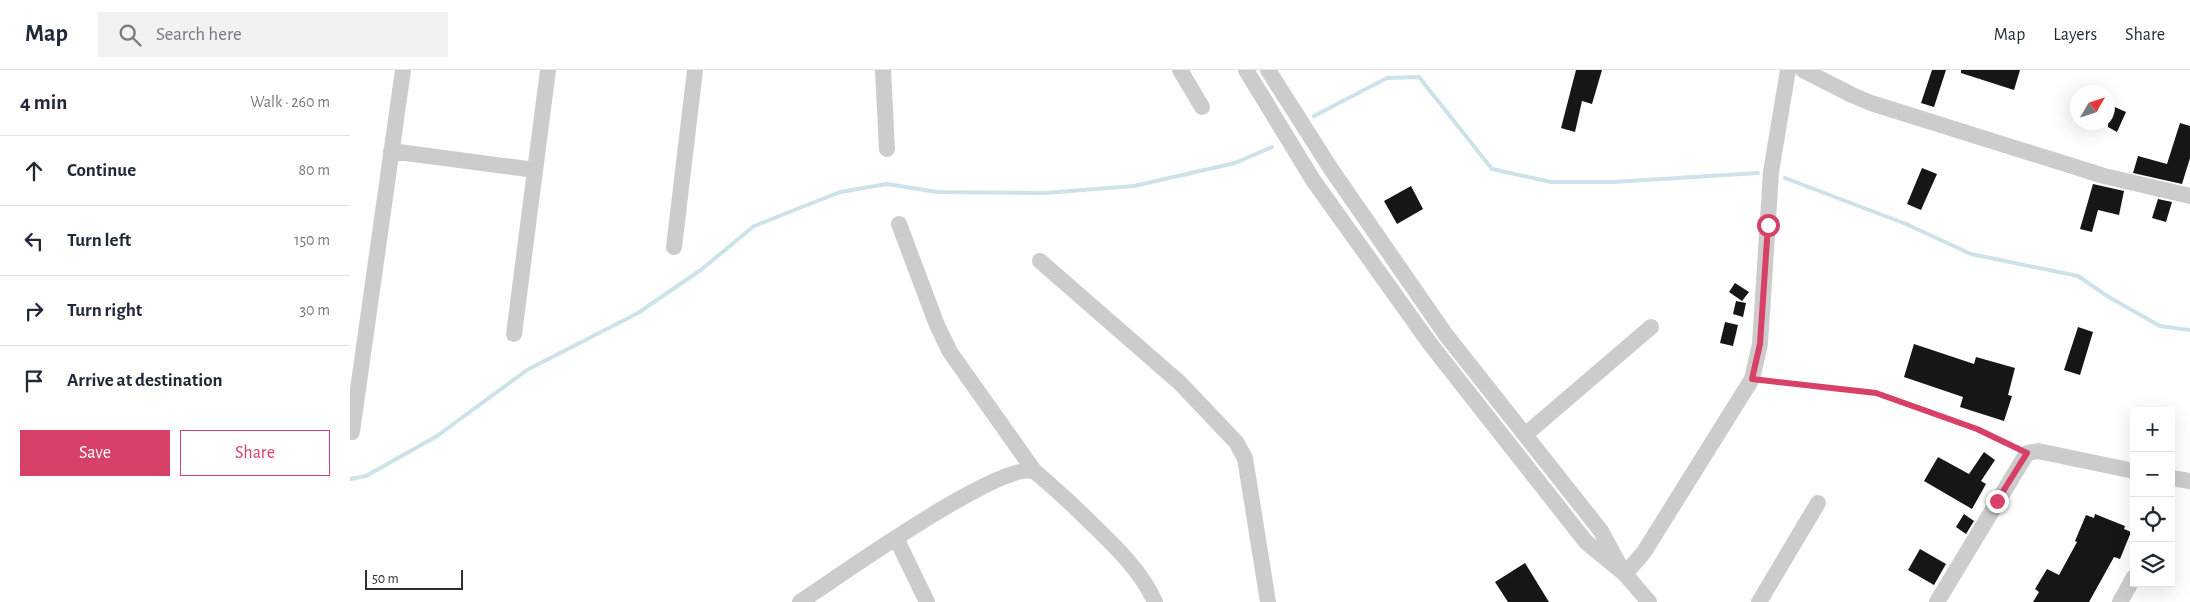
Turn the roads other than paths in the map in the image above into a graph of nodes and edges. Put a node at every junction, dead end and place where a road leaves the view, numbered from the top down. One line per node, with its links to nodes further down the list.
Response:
1 (402, 70): 12 (street)
2 (548, 70): 13 (street)
3 (695, 70): 16 (street)
4 (884, 70): 11 (street)
5 (1180, 70): 10 (street)
6 (1246, 70): 26 (street)
7 (1268, 70): 21 (street)
8 (1788, 70): 26 (street)
9 (1803, 70): 14 (street)
10 (1202, 107)
11 (887, 149)
12 (391, 151): 13 (street); 20 (street)
13 (535, 170): 19 (street)
14 (2190, 196)
15 (899, 224): 23 (street)
16 (674, 246)
17 (1040, 261): 31 (street)
18 (1651, 328): 21 (street)
19 (514, 334)
20 (352, 432)
21 (1526, 434): 26 (street)
22 (2130, 470): 34 (street)
23 (1035, 472): 25 (street); 30 (street)
24 (1818, 503): 33 (street)
25 (896, 538): 28 (street); 29 (street)
26 (1624, 574): 32 (street)
27 (2130, 584): 35 (street)
28 (800, 602)
29 (927, 602)
30 (1155, 602)
31 (1268, 602)
32 (1648, 602)
33 (1759, 602)
34 (1936, 602)
35 (2120, 602)

